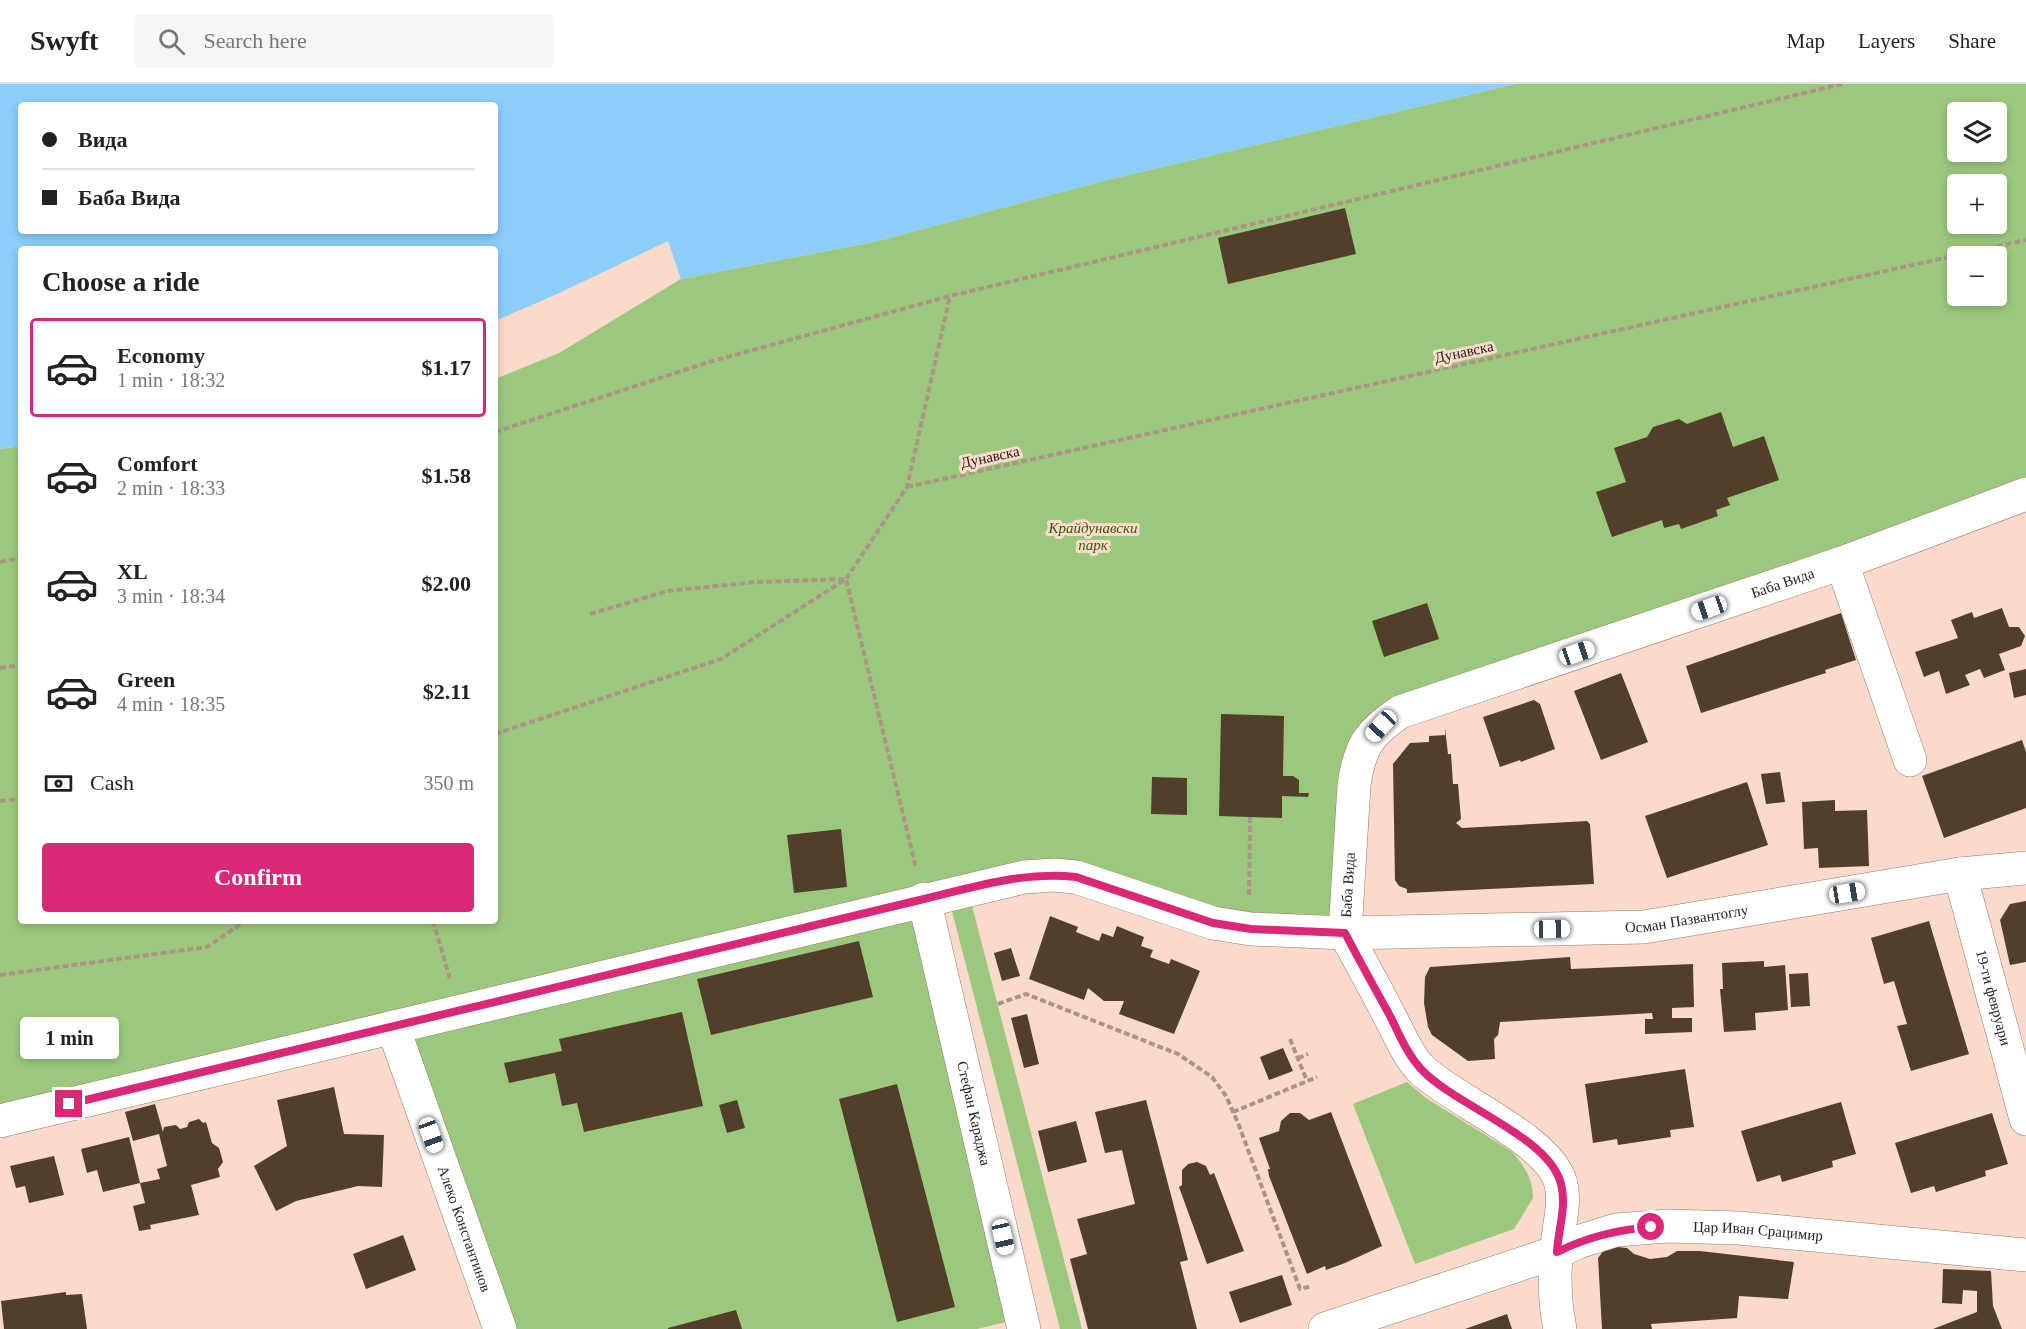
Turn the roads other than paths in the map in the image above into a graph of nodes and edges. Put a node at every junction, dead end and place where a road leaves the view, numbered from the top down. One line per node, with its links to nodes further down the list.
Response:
1 (2026, 494): 2 (street, Баба Вида)
2 (1842, 563): 3 (street); 7 (street, Баба Вида)
3 (1910, 760)
4 (2026, 868): 5 (street, Осман Пазвантоглу)
5 (1960, 874): 7 (street, Осман Пазвантоглу); 9 (street, 19-ти февруари)
6 (924, 899): 7 (street, Баба Вида); 8 (street, Баба Вида); 14 (street, Стефан Караджа)
7 (1345, 933): 11 (street)
8 (393, 1028): 10 (street, Баба Вида); 13 (street, Алеко Константинов)
9 (2026, 1119)
10 (0, 1121)
11 (1557, 1252): 12 (street, Цар Иван Срацимир); 15 (street, Цар Иван Срацимир); 16 (street)
12 (2026, 1255)
13 (500, 1329)
14 (1024, 1329)
15 (1325, 1329)
16 (1560, 1329)

